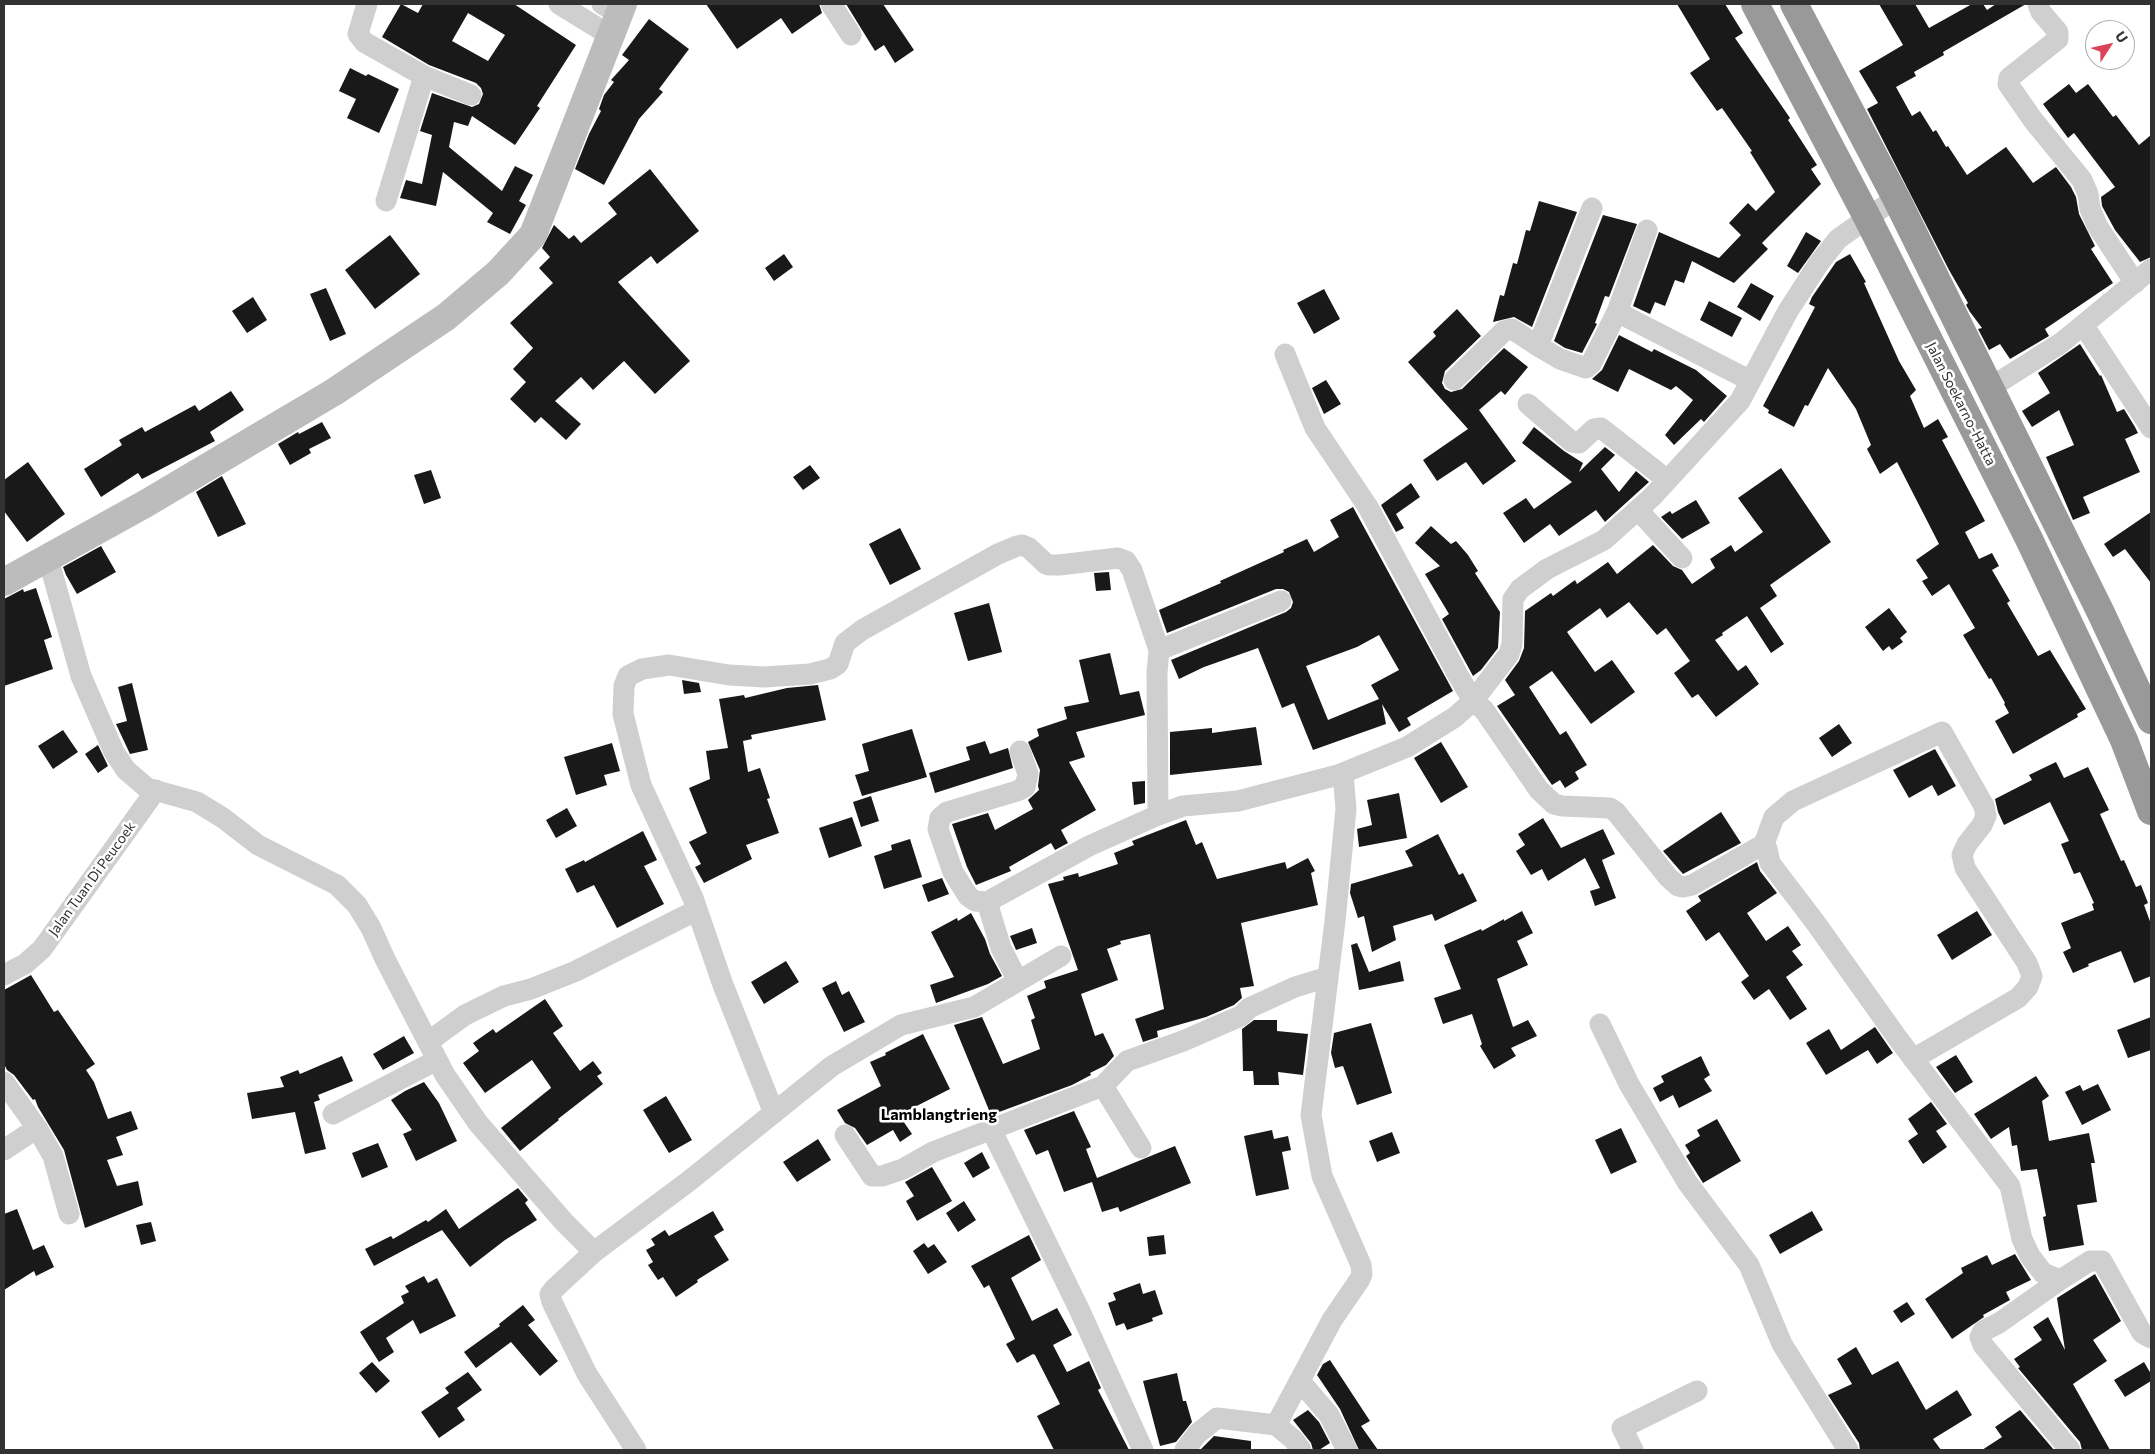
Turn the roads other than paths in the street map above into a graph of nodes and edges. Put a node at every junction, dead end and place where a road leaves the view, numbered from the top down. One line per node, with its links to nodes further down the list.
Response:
1 (367, 4): 9 (street)
2 (559, 4): 7 (street)
3 (832, 4): 8 (street)
4 (1756, 4): 14 (highway, Jalan Soekarno-Hatta)
5 (1794, 4): 11 (highway)
6 (2038, 4): 17 (street)
7 (614, 14): 29 (main road)
8 (851, 35)
9 (424, 76): 10 (street); 12 (street)
10 (471, 95)
11 (1896, 198): 14 (street); 24 (highway)
12 (386, 201)
13 (1592, 208): 20 (street)
14 (1868, 217): 23 (street); 39 (highway, Jalan Soekarno-Hatta)
15 (1647, 230): 18 (street)
16 (2151, 269): 17 (street)
17 (2135, 283): 19 (street)
18 (1617, 312): 20 (street); 23 (street)
19 (2084, 326): 24 (street); 26 (street)
20 (1538, 346): 22 (street)
21 (1285, 354): 34 (street)
22 (1454, 380)
23 (1752, 381): 27 (street)
24 (1988, 389): 35 (highway)
25 (1528, 404): 27 (street)
26 (2151, 428)
27 (1666, 479): 28 (street)
28 (1638, 510): 30 (street); 34 (street)
29 (48, 558): 31 (main road); 38 (street)
30 (1682, 558)
31 (4, 582)
32 (1282, 601): 33 (street)
33 (1159, 650): 40 (street); 43 (street)
34 (1474, 701): 37 (street); 41 (street)
35 (2151, 720)
36 (1020, 751): 42 (street)
37 (1343, 773): 40 (street); 46 (street)
38 (156, 790): 45 (street, Jalan Tuan Di Peucoek); 49 (street)
39 (2151, 811)
40 (1158, 814): 42 (street)
41 (1764, 844): 50 (street); 50 (street)
42 (987, 902): 47 (street)
43 (698, 910): 49 (street); 53 (street)
44 (1061, 956): 47 (street)
45 (4, 975)
46 (1328, 976): 52 (street); 64 (street)
47 (1018, 981): 53 (street)
48 (1600, 1024): 73 (street)
49 (432, 1051): 54 (street); 61 (street)
50 (1913, 1059): 62 (street)
51 (4, 1082): 55 (street)
52 (1103, 1086): 56 (street); 58 (street)
53 (774, 1113): 61 (street)
54 (333, 1114)
55 (37, 1128): 59 (street); 60 (street)
56 (992, 1131): 57 (street); 68 (street)
57 (845, 1135)
58 (1141, 1148)
59 (4, 1150)
60 (69, 1214)
61 (594, 1252): 67 (street)
62 (2060, 1280): 63 (street); 74 (street)
63 (2151, 1338)
64 (1300, 1381): 66 (street); 71 (street)
65 (1697, 1391): 72 (street)
66 (1276, 1425): 69 (street); 70 (street)
67 (636, 1450)
68 (1143, 1450)
69 (1185, 1450)
70 (1301, 1450)
71 (1347, 1450)
72 (1633, 1450)
73 (1848, 1450)
74 (2070, 1450)

